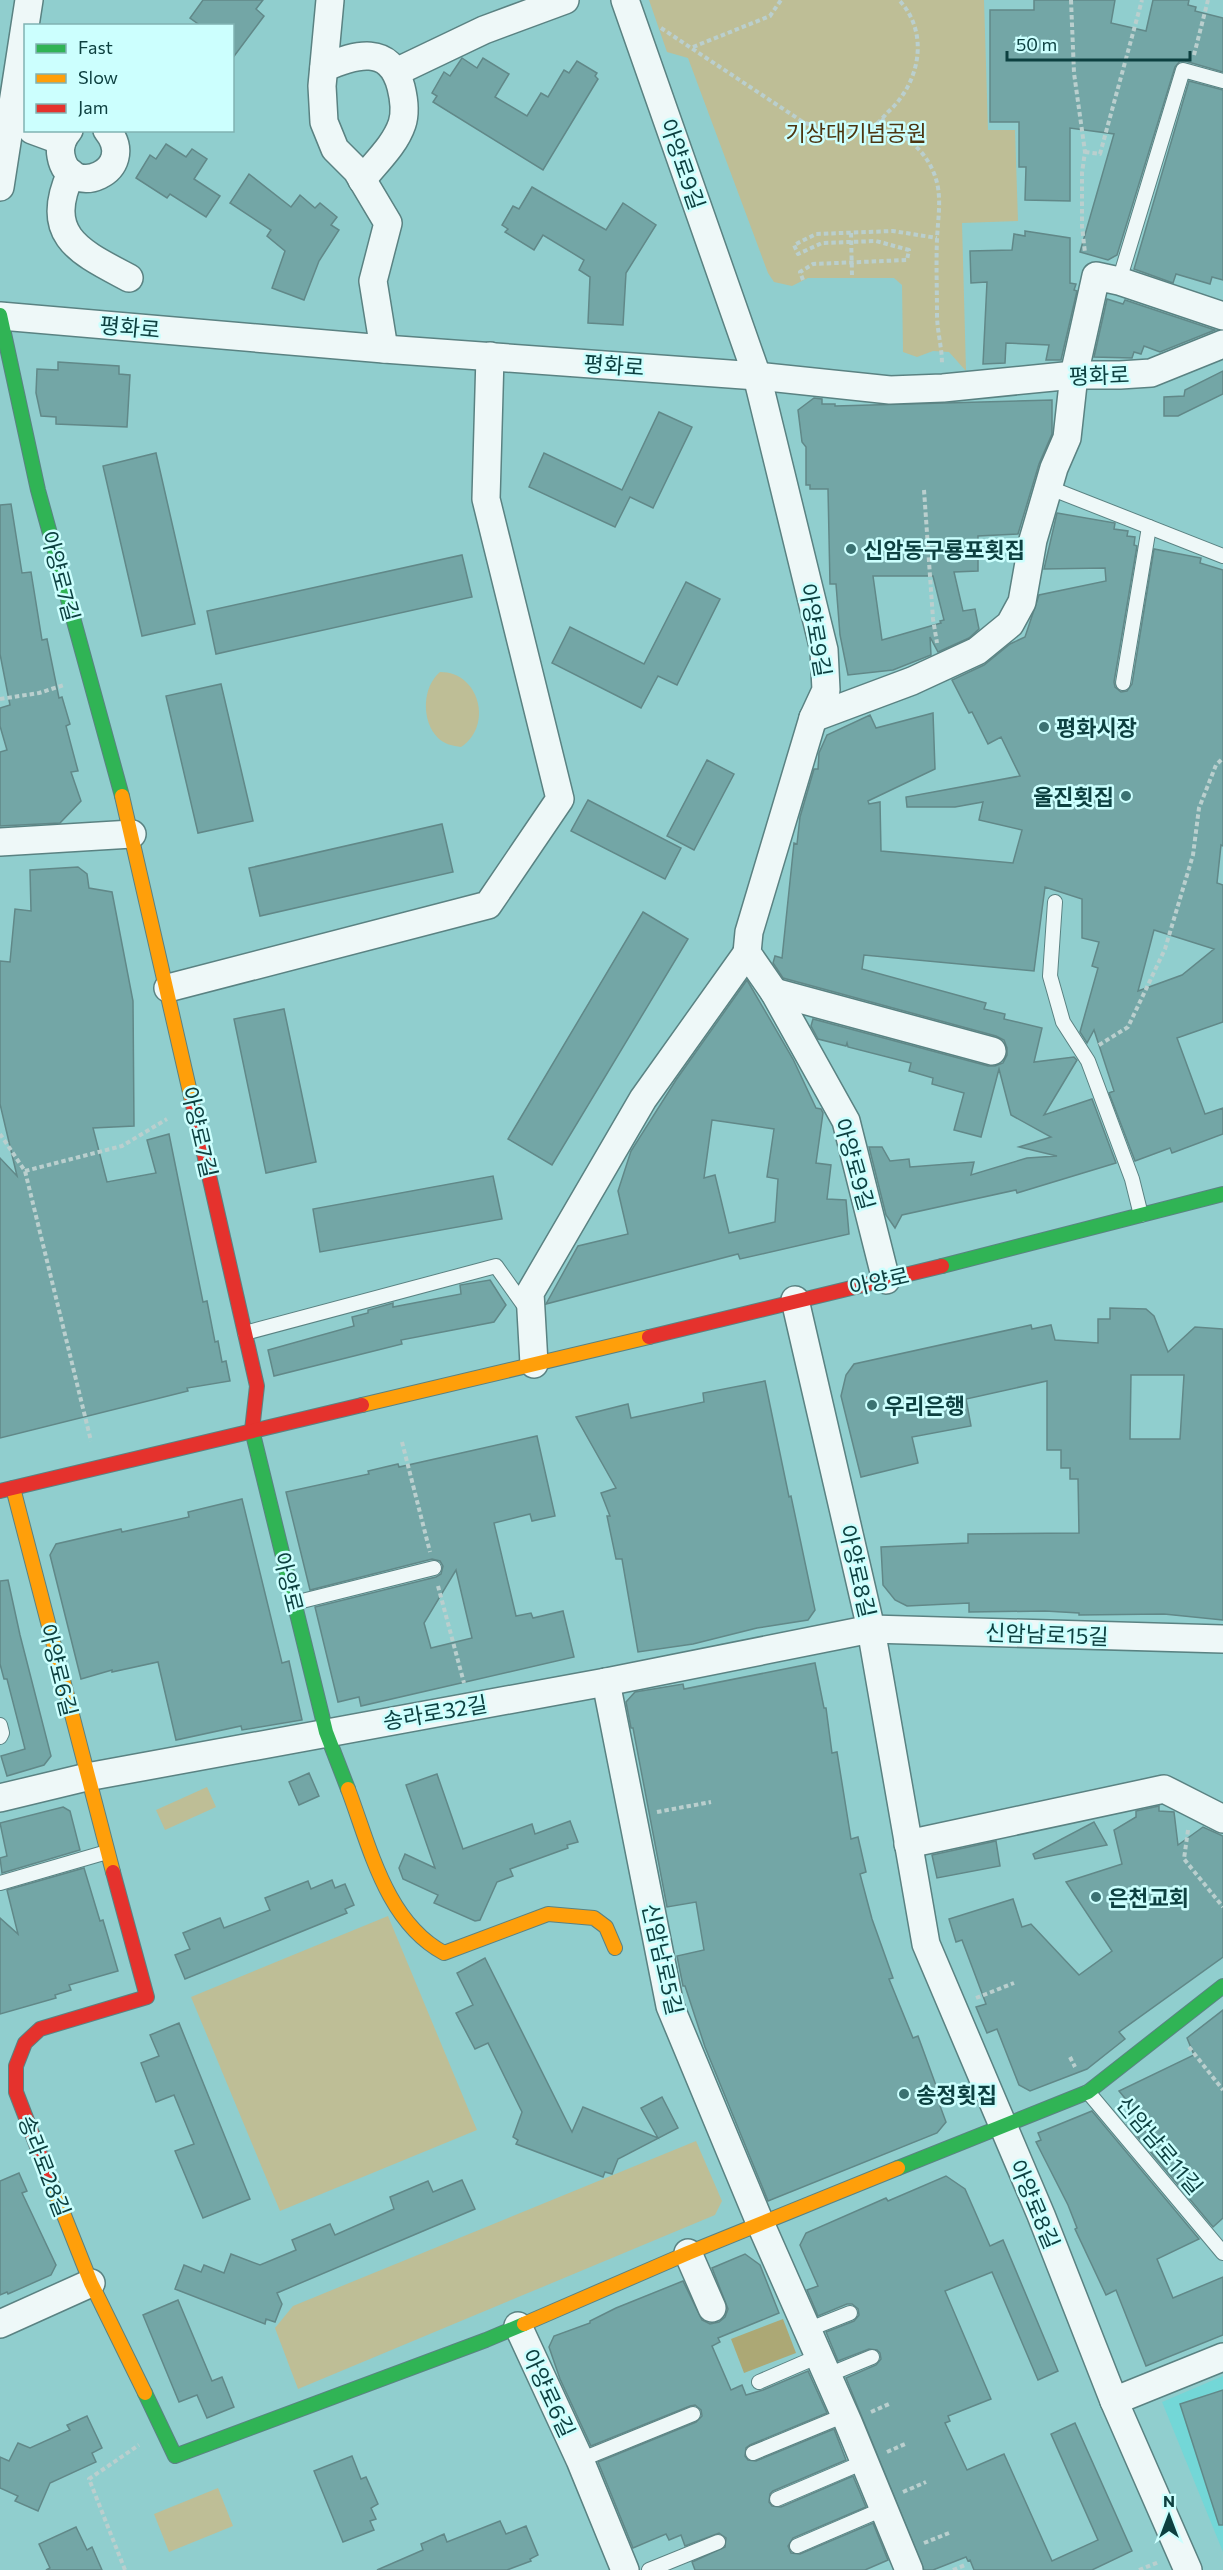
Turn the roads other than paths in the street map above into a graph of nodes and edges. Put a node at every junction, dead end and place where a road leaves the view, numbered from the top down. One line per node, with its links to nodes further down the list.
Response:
1 (29, 0): 5 (street)
2 (330, 0): 6 (street)
3 (565, 0): 7 (street)
4 (628, 9): 25 (street, 아양로9길)
5 (28, 24)
6 (324, 68): 7 (street); 15 (street)
7 (396, 72): 15 (street)
8 (1223, 81): 18 (lane)
9 (24, 106): 10 (street)
10 (23, 127): 16 (street)
11 (46, 132): 13 (street)
12 (108, 132): 14 (street)
13 (65, 136): 14 (street)
14 (71, 173): 17 (street)
15 (362, 180): 22 (street)
16 (0, 187)
17 (129, 278)
18 (1108, 279): 20 (street); 24 (street)
19 (0, 316): 22 (street, 평화로); 31 (street, 아양로7길)
20 (1223, 316)
21 (1223, 344): 24 (street, 평화로)
22 (384, 349): 23 (street, 평화로)
23 (490, 356): 25 (street, 평화로); 35 (street)
24 (1074, 375): 25 (street, 평화로); 26 (street)
25 (758, 376): 30 (street, 아양로9길)
26 (1050, 488): 27 (lane); 30 (street)
27 (1149, 527): 28 (lane); 29 (lane)
28 (1223, 556)
29 (1123, 683)
30 (813, 718): 34 (street, 아양로9길)
31 (132, 834): 32 (street); 35 (street, 아양로7길)
32 (0, 842)
33 (1055, 902): 39 (lane)
34 (747, 953): 36 (street, 아양로9길); 42 (street)
35 (168, 988): 43 (street, 아양로7길)
36 (774, 992): 37 (street); 40 (street, 아양로9길)
37 (992, 1050)
38 (1223, 1194): 39 (street, 아양로)
39 (1141, 1216): 40 (street, 아양로)
40 (886, 1280): 41 (street, 아양로)
41 (795, 1300): 44 (street, 아양로); 49 (street, 아양로8길)
42 (530, 1304): 43 (lane); 44 (street)
43 (245, 1333): 45 (street, 아양로7길)
44 (534, 1364): 45 (street, 아양로)
45 (252, 1432): 46 (street, 아양로); 48 (street, 아양로)
46 (6, 1489): 55 (street, 아양로6길)
47 (434, 1568): 48 (lane)
48 (294, 1603): 53 (street, 아양로)
49 (871, 1629): 50 (street, 신암남로15길); 51 (street, 송라로32길); 58 (street, 아양로8길)
50 (1223, 1639)
51 (606, 1682): 53 (street, 송라로32길); 66 (street, 신암남로5길)
52 (0, 1725): 54 (lane)
53 (326, 1732): 55 (street, 송라로32길); 61 (street, 아양로)
54 (0, 1737)
55 (87, 1777): 56 (street, 송라로32길); 59 (street, 아양로6길)
56 (1, 1795)
57 (1216, 1815): 58 (street)
58 (908, 1844): 65 (street, 아양로8길)
59 (108, 1851): 60 (lane); 63 (street, 아양로6길)
60 (0, 1883)
61 (615, 1948)
62 (1223, 1986): 64 (street, 신암남로11길)
63 (147, 1996): 69 (street, 송라로28길)
64 (1088, 2092): 65 (street, 신암남로11길); 68 (lane, 신암남로11길)
65 (1002, 2126): 66 (street); 79 (street, 아양로8길)
66 (761, 2225): 67 (street); 74 (street, 신암남로5길)
67 (688, 2253): 70 (street); 73 (street)
68 (1223, 2253)
69 (91, 2283): 72 (street); 73 (street, 송라로28길)
70 (711, 2308)
71 (850, 2313): 74 (lane)
72 (0, 2324)
73 (518, 2326): 83 (street, 아양로6길)
74 (807, 2330): 77 (street, 신암남로5길)
75 (872, 2357): 77 (lane)
76 (1223, 2357): 79 (street)
77 (824, 2366): 78 (lane); 81 (street, 신암남로5길)
78 (759, 2382)
79 (1114, 2401): 92 (street, 아양로8길)
80 (693, 2414): 83 (lane, 아양로6길)
81 (845, 2415): 82 (lane); 84 (street, 신암남로5길)
82 (753, 2454)
83 (580, 2460): 89 (street, 아양로6길)
84 (864, 2462): 85 (lane); 86 (street, 신암남로5길)
85 (777, 2499)
86 (883, 2509): 88 (lane); 91 (street, 신암남로5길)
87 (718, 2542): 90 (lane)
88 (797, 2546)
89 (626, 2570)
90 (649, 2570)
91 (909, 2570)
92 (1188, 2570)

